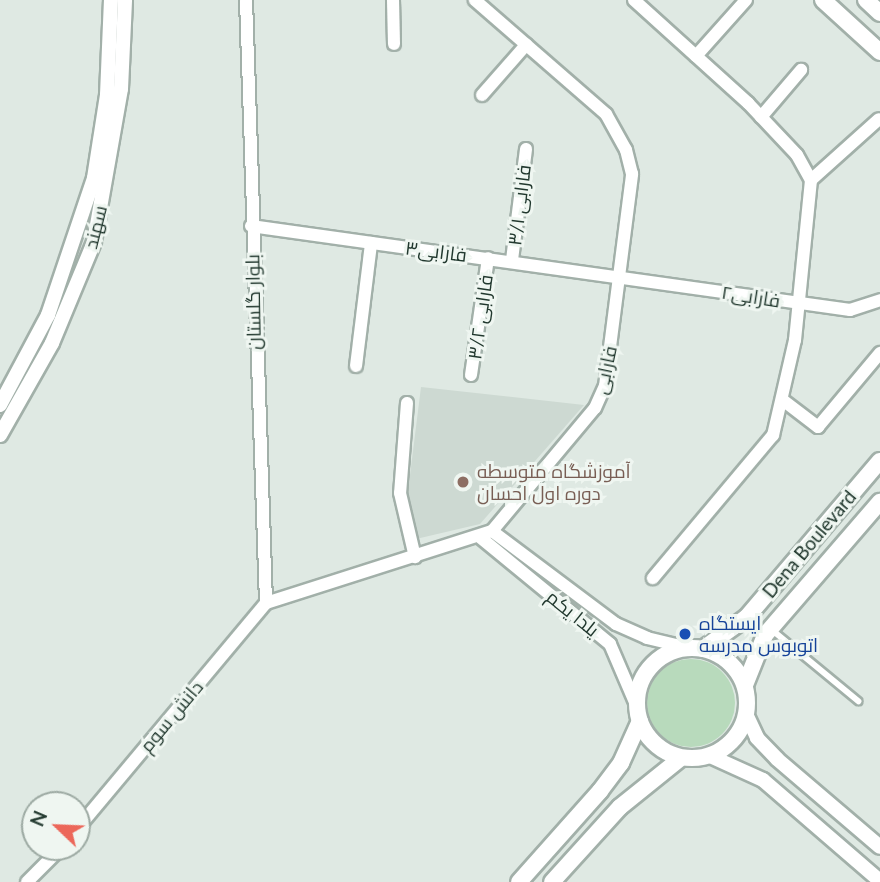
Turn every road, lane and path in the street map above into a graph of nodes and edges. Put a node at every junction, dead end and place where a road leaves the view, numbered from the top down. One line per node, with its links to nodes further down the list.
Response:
1 (111, 0): 33 (street, سهند)
2 (125, 0): 34 (street, سهند)
3 (246, 0): 21 (street, بلوار گلستان)
4 (393, 0): 11 (street)
5 (475, 0): 12 (street, فارابی)
6 (634, 0): 14 (street)
7 (746, 0): 14 (street)
8 (823, 0): 13 (main road)
9 (866, 0): 10 (main road)
10 (880, 13)
11 (394, 44)
12 (526, 45): 16 (street); 25 (street, فارابی)
13 (880, 52)
14 (696, 56): 17 (street)
15 (801, 70): 17 (street)
16 (482, 95)
17 (761, 117): 20 (street)
18 (879, 119): 20 (street)
19 (526, 149): 24 (street, فارابی ۳/۱)
20 (811, 180): 27 (street)
21 (251, 226): 22 (street, فارابی۳); 40 (street, بلوار گلستان)
22 (371, 243): 23 (street, فارابی۳); 29 (street)
23 (488, 258): 24 (street, فارابی۳); 30 (street, فارابی ۳/۲)
24 (512, 260): 25 (street, فارابی۳)
25 (621, 275): 27 (street, فارابی۲); 37 (street, فارابی)
26 (880, 300): 27 (street, فارابی۲)
27 (799, 303): 31 (street)
28 (880, 353): 31 (street)
29 (356, 366)
30 (471, 375)
31 (784, 401): 39 (street)
32 (407, 403): 38 (street)
33 (0, 404)
34 (0, 435)
35 (880, 461): 42 (main road, Dena Boulevard)
36 (880, 502): 41 (main road, Dena Boulevard)
37 (487, 535): 38 (street); 42 (street, یلدا یکم); 45 (street, یلدا یکم)
38 (415, 557): 40 (street)
39 (653, 578)
40 (266, 603): 49 (street, دانش سوم)
41 (770, 628): 43 (main road, Dena Boulevard); 44 (lane)
42 (696, 648): 43 (main road); 45 (main road)
43 (745, 685): 46 (main road)
44 (859, 701)
45 (638, 714): 48 (main road); 54 (main road)
46 (746, 714): 47 (main road); 50 (street)
47 (710, 756): 48 (main road); 53 (street)
48 (681, 758): 55 (main road)
49 (91, 811)
50 (880, 847)
51 (51, 861): 52 (street)
52 (36, 880)
53 (880, 881)
54 (519, 882)
55 (552, 882)

